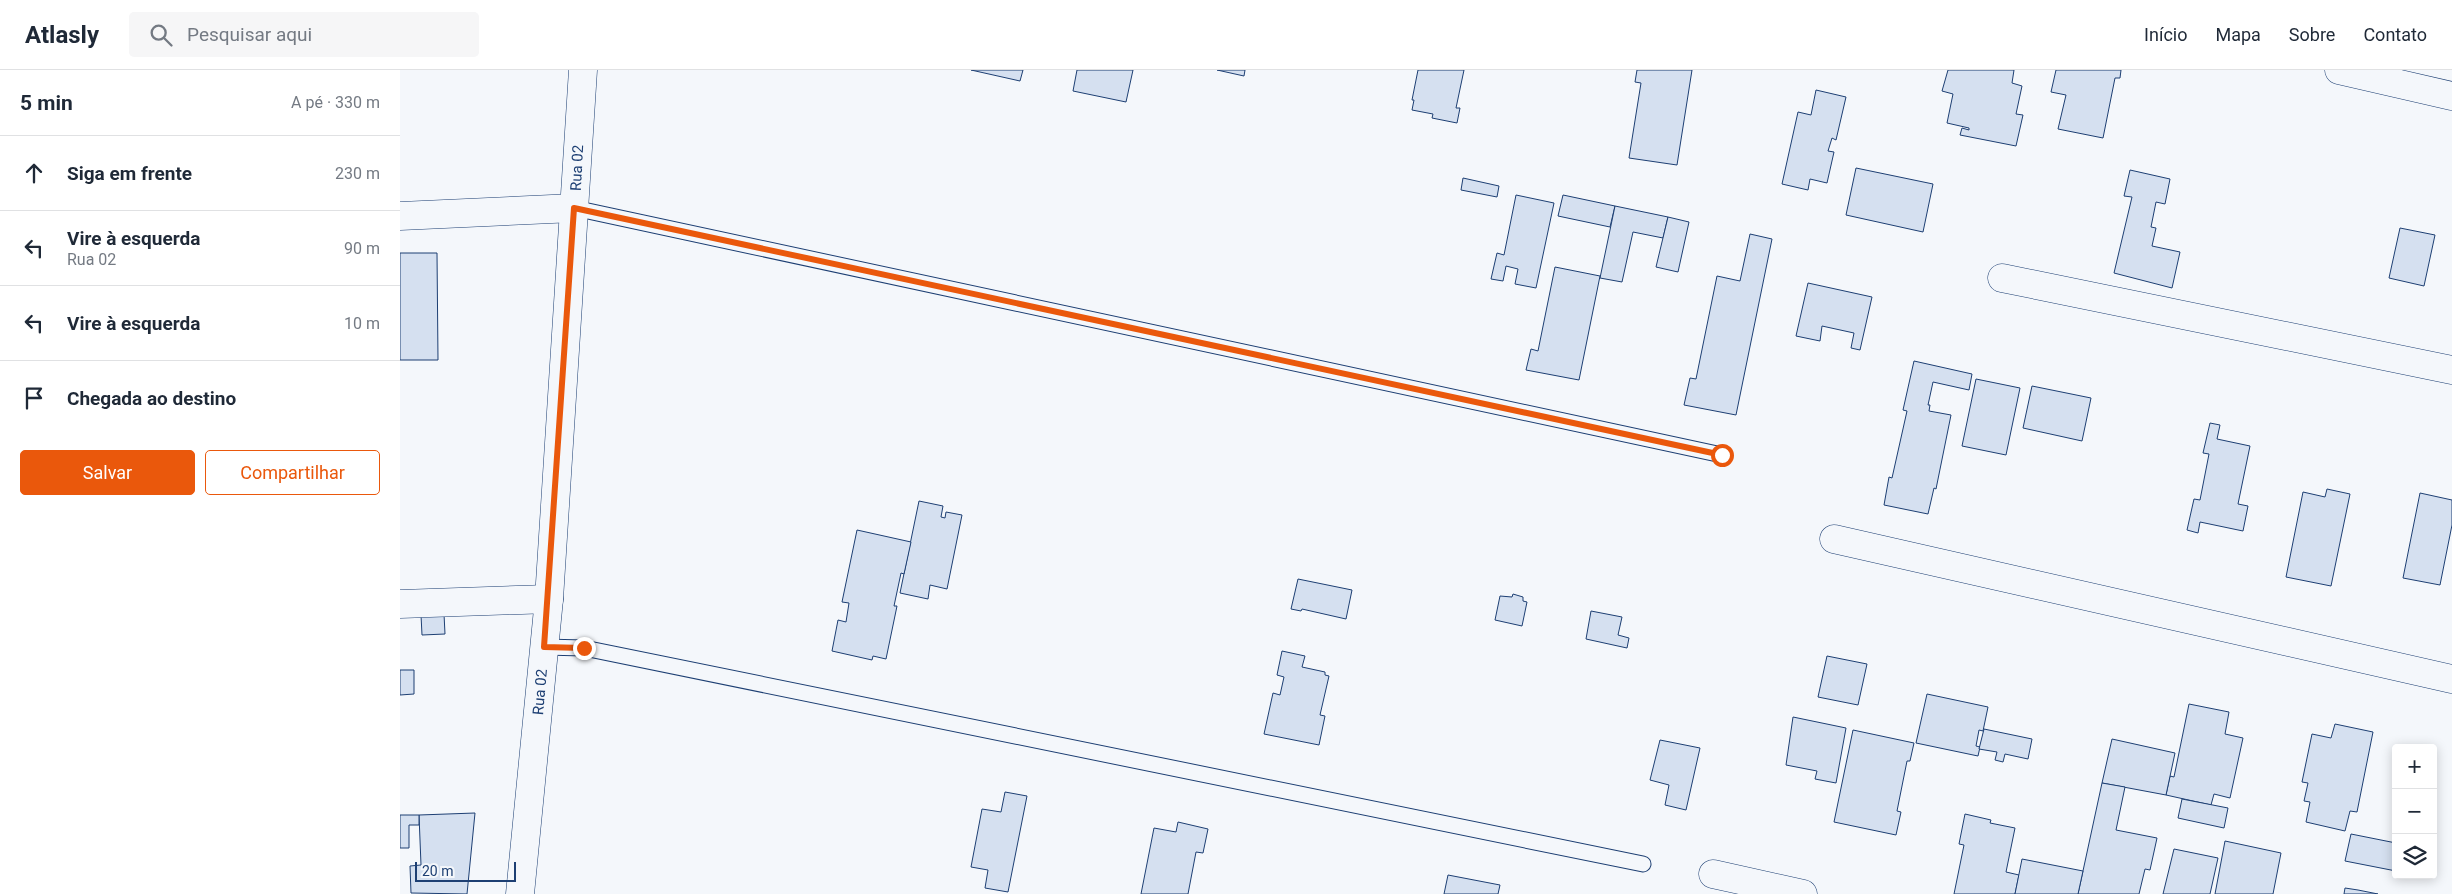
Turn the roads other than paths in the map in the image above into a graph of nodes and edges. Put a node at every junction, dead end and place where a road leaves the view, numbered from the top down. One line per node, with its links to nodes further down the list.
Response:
1 (583, 70): 4 (street, Rua 02)
2 (2339, 70): 3 (street)
3 (2452, 96)
4 (574, 208): 5 (street); 8 (lane); 10 (street, Rua 02)
5 (400, 216)
6 (2002, 278): 7 (street)
7 (2452, 370)
8 (1722, 455)
9 (1834, 539): 13 (street)
10 (549, 599): 11 (street); 12 (street, Rua 02)
11 (400, 604)
12 (544, 647): 14 (lane); 16 (street, Rua 02)
13 (2452, 679)
14 (1643, 864)
15 (1713, 874): 17 (street)
16 (520, 894)
17 (1803, 894)

